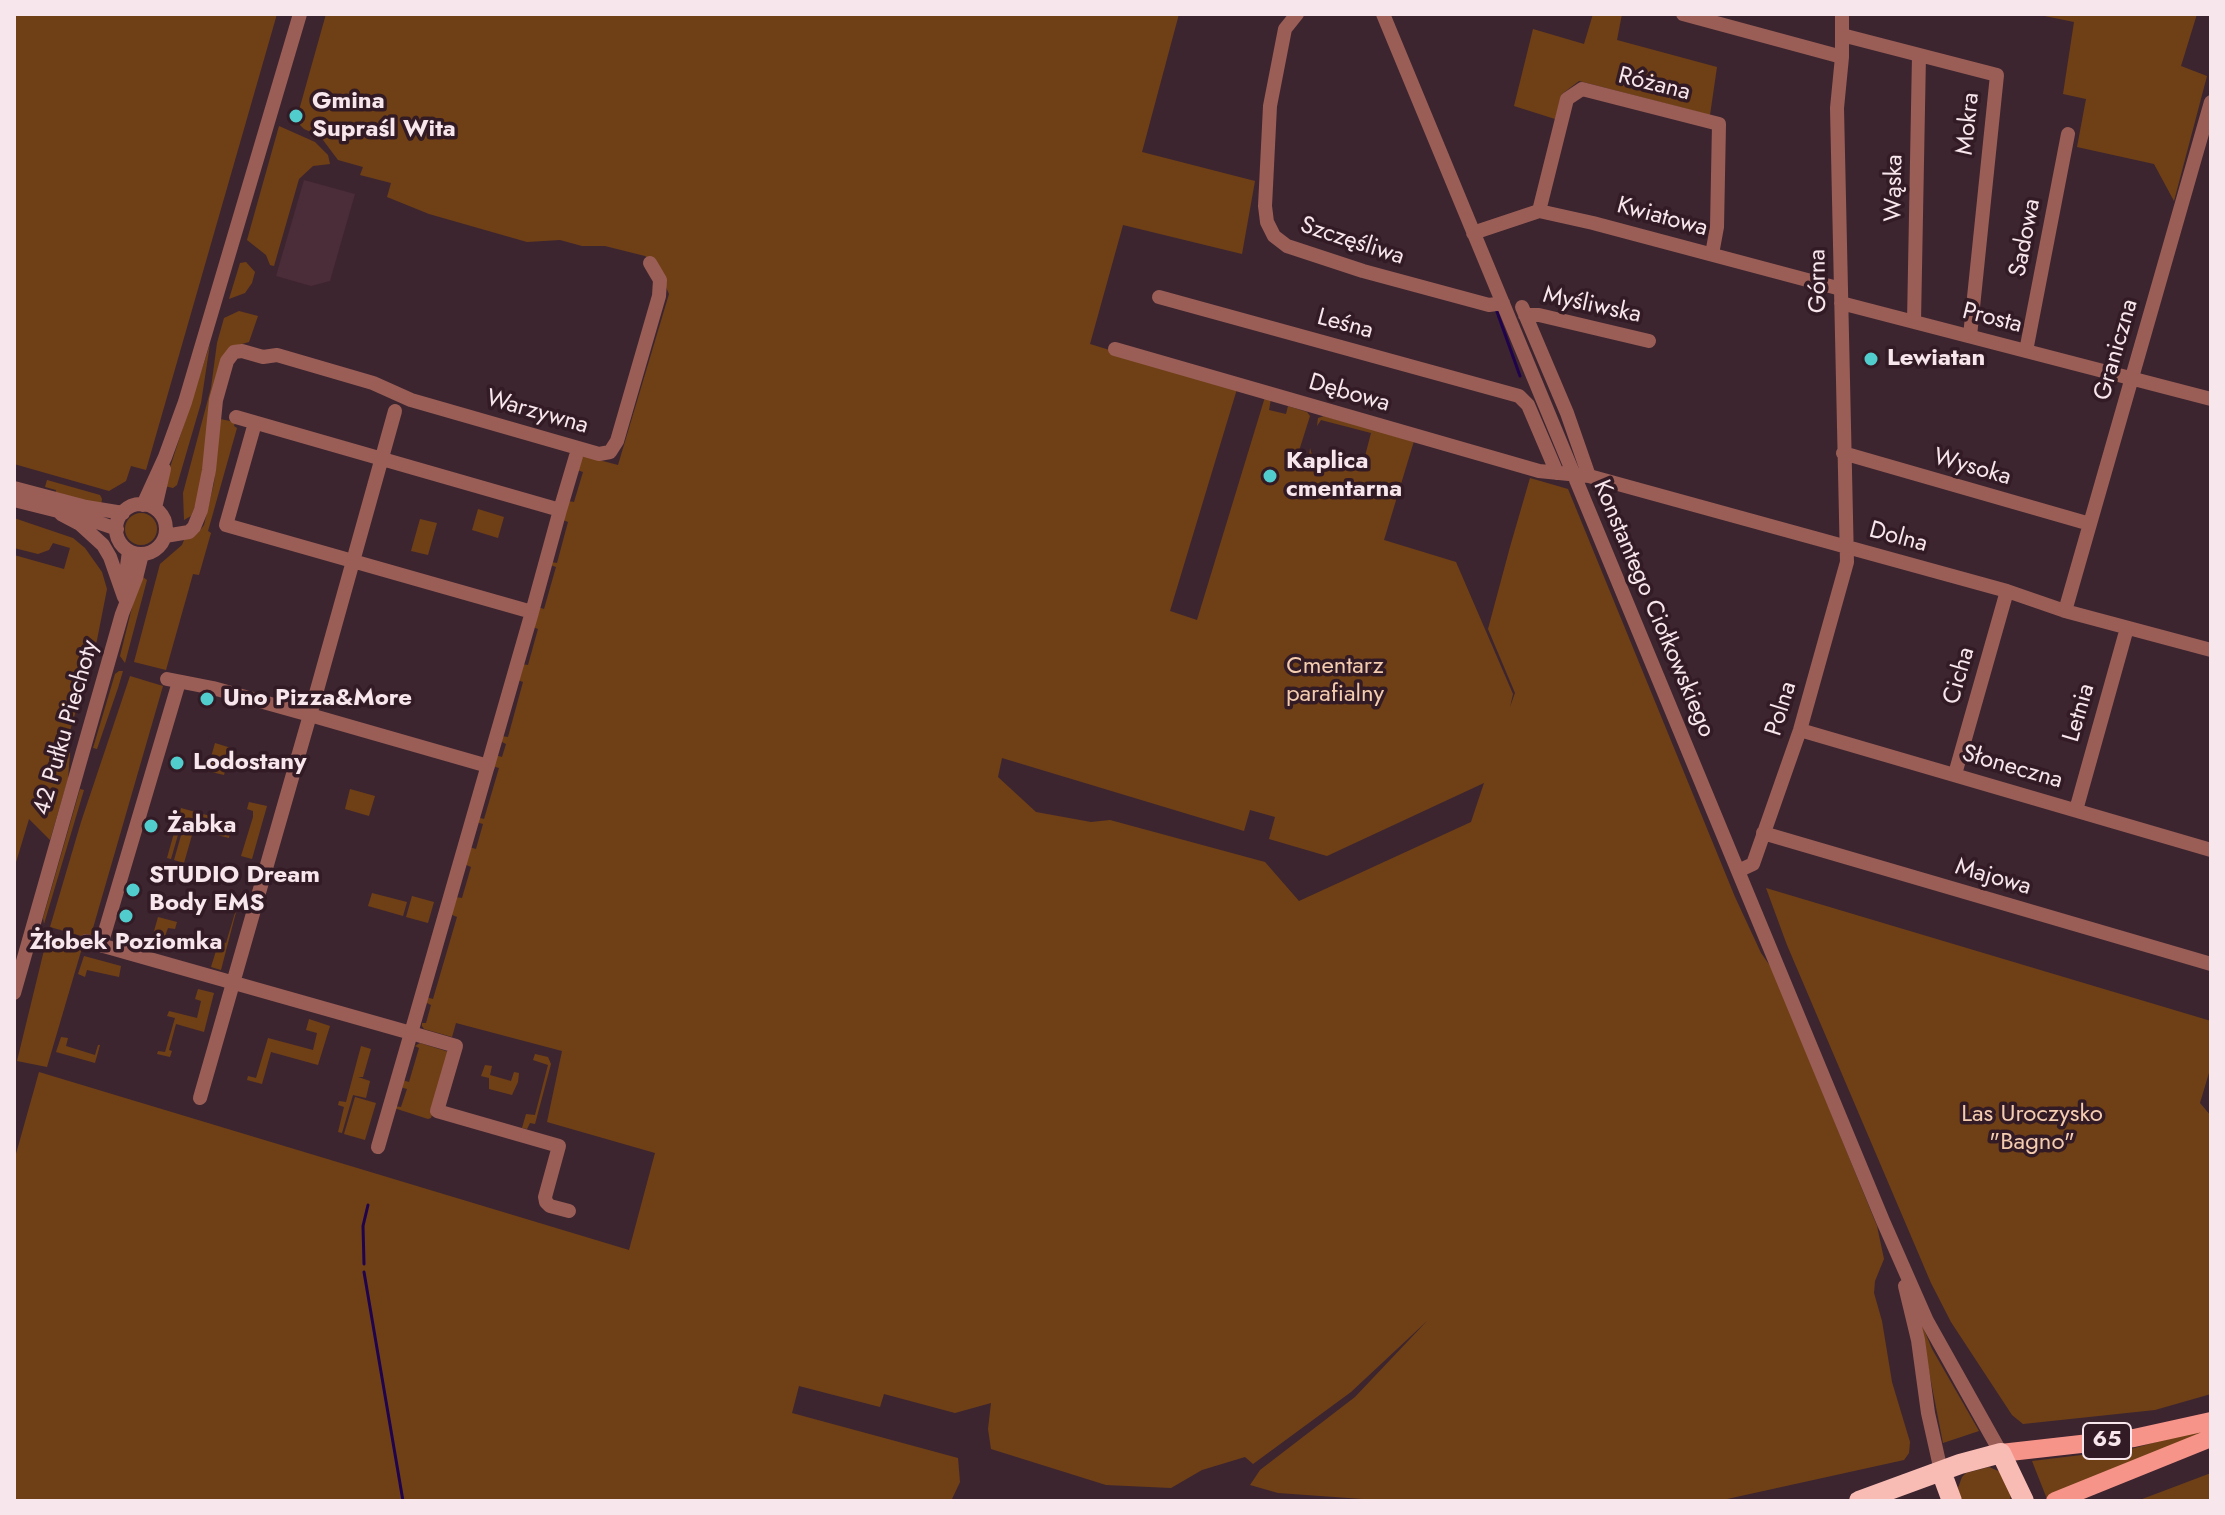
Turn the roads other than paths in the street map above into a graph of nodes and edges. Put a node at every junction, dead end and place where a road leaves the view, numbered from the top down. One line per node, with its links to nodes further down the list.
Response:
1 (300, 14): 36 (street)
2 (1297, 14): 17 (street, Szczęśliwa)
3 (1383, 14): 12 (street, Konstantego Ciołkowskiego)
4 (1683, 14): 8 (street)
5 (1842, 14): 6 (street, Górna)
6 (1842, 35): 7 (street, Mokra); 8 (street, Górna)
7 (1919, 55): 18 (street, Wąska); 19 (street, Mokra)
8 (1842, 57): 15 (street, Górna)
9 (2211, 102): 23 (street, Graniczna)
10 (2068, 134): 22 (street, Sadowa)
11 (1539, 211): 12 (street); 13 (street, Kwiatowa); 13 (street, Różana)
12 (1473, 233): 17 (street, Konstantego Ciołkowskiego)
13 (1712, 254): 15 (street, Kwiatowa)
14 (650, 263): 42 (street, Warzywna)
15 (1841, 296): 18 (street, Prosta); 28 (street, Górna)
16 (1159, 297): 31 (street, Leśna)
17 (1503, 303): 32 (street, Konstantego Ciołkowskiego)
18 (1914, 322): 19 (street, Prosta)
19 (1970, 336): 22 (street, Prosta)
20 (1649, 341): 33 (street, Myśliwska)
21 (1115, 349): 31 (street, Dębowa)
22 (2026, 351): 23 (street, Prosta)
23 (2131, 379): 24 (street, Prosta); 40 (street, Graniczna)
24 (2211, 399)
25 (395, 411): 30 (street)
26 (236, 417): 27 (street)
27 (255, 423): 30 (street); 45 (street)
28 (1843, 453): 40 (street, Wysoka); 43 (street, Górna)
29 (576, 456): 37 (street)
30 (381, 459): 37 (street); 45 (street)
31 (1557, 473): 32 (street, Dębowa)
32 (1572, 473): 33 (street, Dolna); 60 (street, Konstantego Ciołkowskiego)
33 (1589, 476): 43 (street, Dolna)
34 (14, 488): 38 (street)
35 (14, 500): 39 (street)
36 (149, 506): 38 (street); 42 (street)
37 (560, 510): 49 (street)
38 (123, 513): 41 (street)
39 (61, 514): 41 (street); 47 (street)
40 (2090, 524): 48 (street, Graniczna)
41 (117, 529): 44 (street)
42 (165, 530): 44 (street)
43 (1847, 547): 46 (street, Dolna); 54 (street, Polna)
44 (135, 552): 47 (street, 42 Pułku Piechoty); 50 (street, 42 Pułku Piechoty)
45 (353, 561): 49 (street); 53 (street)
46 (2007, 591): 48 (street, Dolna); 56 (street, Cicha)
47 (124, 597): 50 (street, 42 Pułku Piechoty)
48 (2065, 611): 51 (street, Dolna)
49 (532, 612): 55 (street)
50 (122, 614): 63 (street, 42 Pułku Piechoty)
51 (2127, 628): 52 (street, Dolna); 57 (street, Letnia)
52 (2211, 650)
53 (310, 715): 55 (street); 62 (street); 62 (street)
54 (1800, 730): 56 (street, Słoneczna); 58 (street, Polna)
55 (488, 766): 64 (street)
56 (1955, 774): 57 (street, Słoneczna)
57 (2076, 810): 59 (street, Słoneczna)
58 (1763, 833): 60 (street, Polna); 61 (street, Majowa)
59 (2211, 850)
60 (1738, 871): 68 (street, Konstantego Ciołkowskiego)
61 (2211, 964)
62 (234, 983): 64 (street); 65 (street)
63 (14, 993)
64 (411, 1033): 66 (street); 67 (street)
65 (200, 1098)
66 (378, 1147)
67 (569, 1211)
68 (1883, 1221): 71 (street, Konstantego Ciołkowskiego); 72 (street, Konstantego Ciołkowskiego)
69 (2211, 1421): 71 (main road, 65)
70 (2211, 1438): 76 (main road, 65)
71 (2001, 1453): 72 (highway, 65); 75 (highway)
72 (1941, 1471): 73 (highway, 65); 74 (highway)
73 (1859, 1501)
74 (1952, 1501)
75 (2024, 1501)
76 (2055, 1501)

